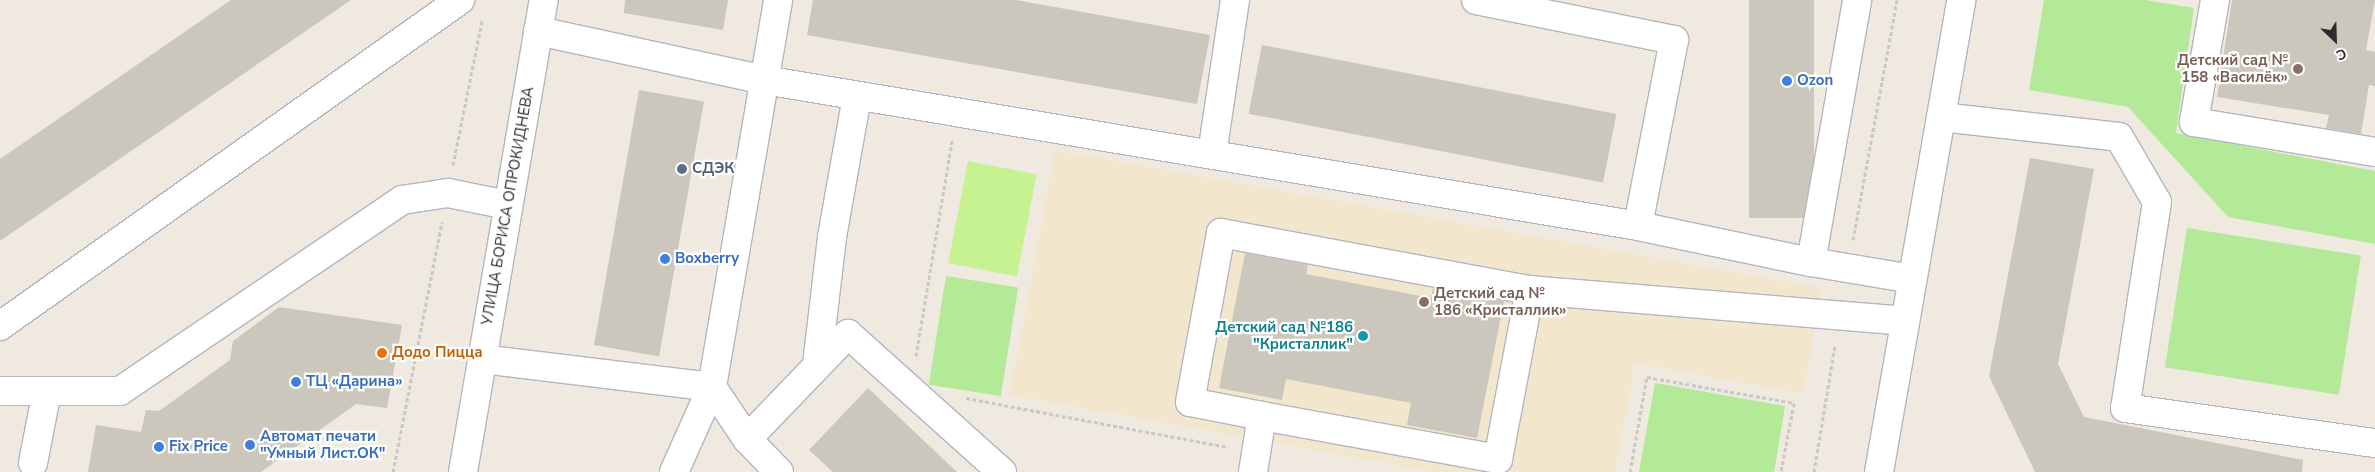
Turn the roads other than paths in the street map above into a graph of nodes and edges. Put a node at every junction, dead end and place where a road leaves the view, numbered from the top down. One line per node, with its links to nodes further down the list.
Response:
1 (460, 0): 22 (street)
2 (544, 0): 10 (street, УЛИЦА БОРИСА ОПРОКИДНЕВА)
3 (778, 0): 11 (street)
4 (1235, 0): 15 (street)
5 (1476, 0): 9 (street)
6 (1857, 0): 18 (street)
7 (1961, 0): 13 (street)
8 (2215, 0): 14 (street)
9 (1509, 3): 17 (street)
10 (538, 31): 11 (street); 16 (street, УЛИЦА БОРИСА ОПРОКИДНЕВА)
11 (764, 80): 12 (street); 25 (street)
12 (857, 96): 15 (street); 24 (street)
13 (1941, 118): 19 (street); 30 (street)
14 (2375, 152)
15 (1212, 154): 17 (street)
16 (508, 205): 23 (street, УЛИЦА БОРИСА ОПРОКИДНЕВА); 27 (street)
17 (1638, 226): 18 (street)
18 (1811, 262): 19 (street)
19 (1913, 278): 21 (street)
20 (1530, 290): 21 (street); 28 (street); 28 (street)
21 (1905, 321): 37 (street)
22 (0, 326)
23 (482, 359): 25 (street); 33 (street, УЛИЦА БОРИСА ОПРОКИДНЕВА)
24 (817, 365): 29 (street); 36 (street)
25 (712, 387): 29 (street); 34 (street)
26 (0, 391): 27 (street)
27 (47, 391): 32 (street)
28 (1262, 416): 31 (street)
29 (747, 439): 35 (street)
30 (2375, 443)
31 (1254, 462)
32 (33, 464)
33 (463, 472)
34 (674, 472)
35 (780, 472)
36 (1002, 472)
37 (1879, 472)

